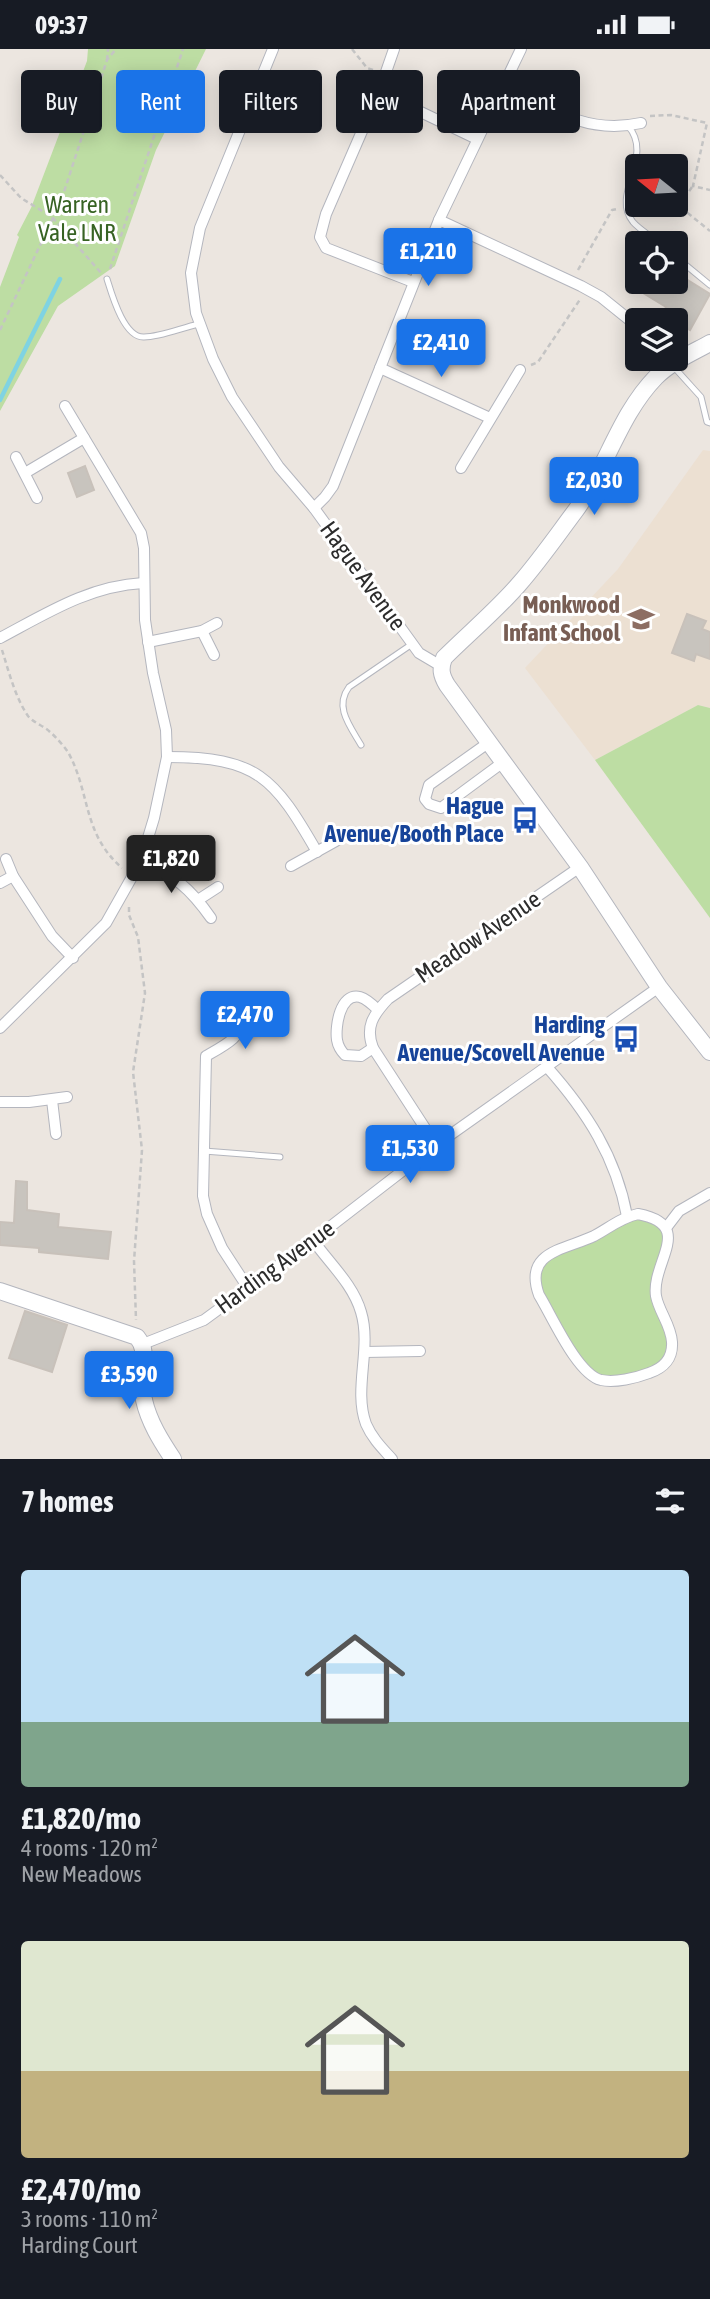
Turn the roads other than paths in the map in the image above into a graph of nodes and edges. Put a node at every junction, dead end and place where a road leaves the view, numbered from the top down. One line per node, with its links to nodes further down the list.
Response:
1 (273, 49): 20 (street, Hague Avenue)
2 (394, 49): 4 (street)
3 (522, 49): 5 (street)
4 (387, 70)
5 (512, 70)
6 (423, 113): 12 (street)
7 (580, 121): 9 (street)
8 (641, 123): 9 (street)
9 (628, 126): 14 (lane)
10 (361, 133): 17 (street)
11 (481, 133): 12 (street)
12 (478, 139): 13 (street)
13 (439, 220): 17 (street); 19 (street)
14 (644, 231)
15 (688, 267): 18 (lane)
16 (107, 279): 20 (lane)
17 (413, 282): 23 (street)
18 (710, 285)
19 (625, 316)
20 (198, 324): 35 (street, Hague Avenue)
21 (710, 343): 22 (street)
22 (688, 353)
23 (380, 368): 28 (street); 35 (street)
24 (520, 370): 28 (street)
25 (661, 371): 43 (street)
26 (677, 371): 29 (lane)
27 (65, 406): 30 (street)
28 (489, 418): 32 (street)
29 (710, 423)
30 (84, 438): 33 (street); 36 (street)
31 (16, 457): 33 (street)
32 (461, 468)
33 (24, 473): 34 (street)
34 (37, 498)
35 (314, 508): 41 (street, Hague Avenue)
36 (143, 583): 39 (street); 40 (street)
37 (217, 623): 38 (street)
38 (202, 631): 40 (street); 42 (street)
39 (0, 638)
40 (148, 642): 46 (street)
41 (412, 644): 43 (street, Hague Avenue); 45 (lane)
42 (214, 655)
43 (441, 666): 44 (street, Hague Avenue)
44 (488, 743): 47 (street, Hague Avenue); 47 (street)
45 (360, 745)
46 (167, 757): 49 (street); 51 (street)
47 (502, 763): 53 (street, Hague Avenue)
48 (336, 841): 49 (street)
49 (317, 852): 52 (street)
50 (6, 859): 54 (street)
51 (141, 861): 57 (street); 59 (street)
52 (290, 866)
53 (580, 867): 60 (street, Hague Avenue); 61 (street, Meadow Avenue)
54 (13, 876): 55 (street); 59 (street)
55 (0, 883)
56 (218, 887): 57 (street)
57 (198, 900): 58 (street)
58 (211, 918)
59 (73, 958): 63 (street)
60 (659, 987): 65 (street, Hague Avenue); 66 (street, Harding Avenue)
61 (378, 1010): 64 (street); 64 (street)
62 (249, 1014): 72 (street)
63 (0, 1028)
64 (373, 1048): 71 (street)
65 (710, 1052)
66 (547, 1067): 71 (street, Harding Avenue); 75 (street)
67 (67, 1097): 68 (street)
68 (52, 1100): 69 (street); 70 (street)
69 (0, 1102)
70 (56, 1134)
71 (436, 1145): 77 (street, Harding Avenue)
72 (204, 1151): 73 (lane); 78 (street)
73 (280, 1157)
74 (710, 1193): 76 (street)
75 (627, 1216): 76 (street); 76 (street)
76 (666, 1228)
77 (313, 1240): 78 (street, Harding Avenue); 81 (street)
78 (248, 1288): 80 (street, Harding Avenue)
79 (0, 1291): 80 (street)
80 (140, 1341): 83 (street)
81 (366, 1352): 82 (street); 84 (street)
82 (420, 1352)
83 (173, 1459)
84 (392, 1459)

